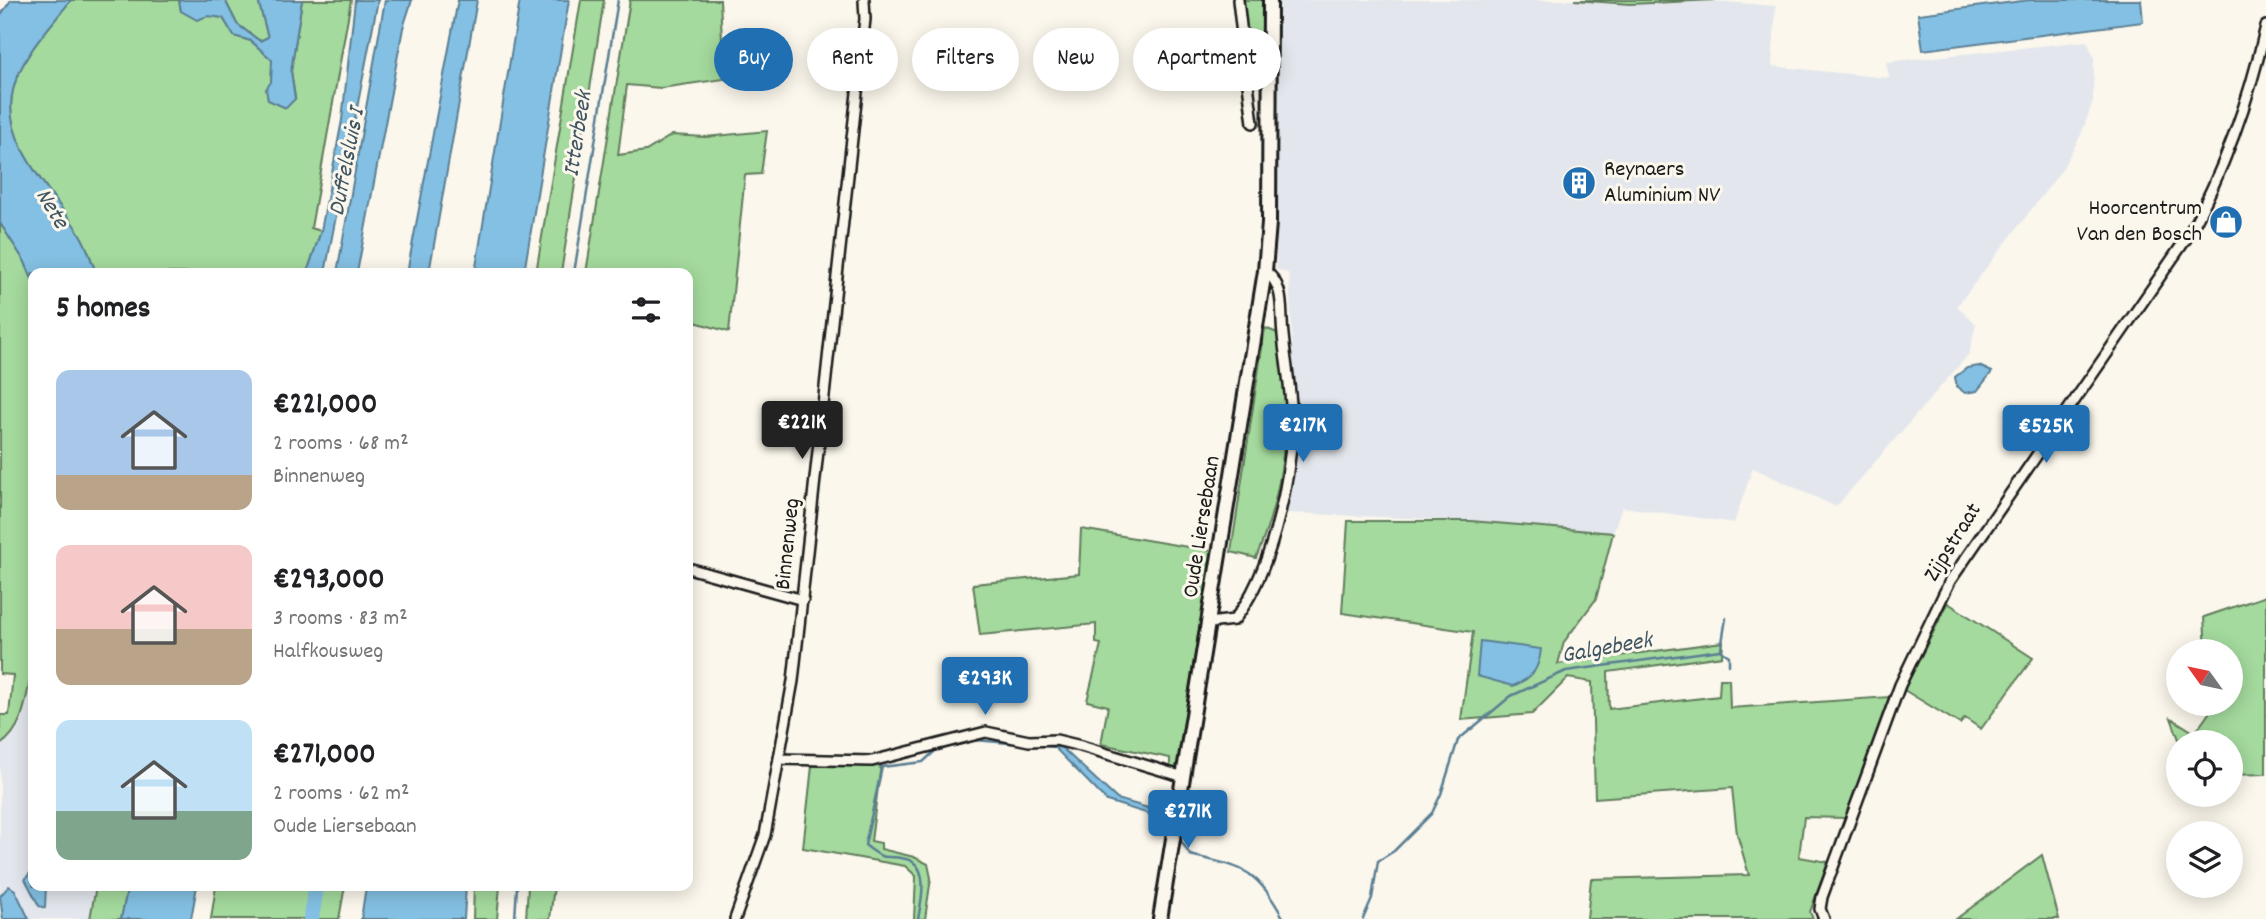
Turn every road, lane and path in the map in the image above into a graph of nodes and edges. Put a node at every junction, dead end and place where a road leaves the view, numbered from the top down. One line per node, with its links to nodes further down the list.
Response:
1 (864, 0): 12 (street, Binnenweg)
2 (1238, 0): 5 (street)
3 (1270, 0): 6 (main road, Oude Liersebaan)
4 (2266, 26): 18 (street, Zijpstraat)
5 (1241, 28)
6 (1270, 28)
7 (1249, 91): 9 (street)
8 (1271, 91): 10 (main road, Oude Liersebaan)
9 (1254, 123)
10 (1265, 271): 13 (main road, Oude Liersebaan); 13 (street, Oude Liersebaan)
11 (693, 569): 12 (street)
12 (803, 600): 14 (street, Binnenweg)
13 (1208, 623): 15 (main road, Oude Liersebaan)
14 (779, 760): 15 (street); 16 (street, Binnenweg)
15 (1184, 776): 17 (main road, Oude Liersebaan)
16 (735, 919)
17 (1160, 919)
18 (1824, 919)

